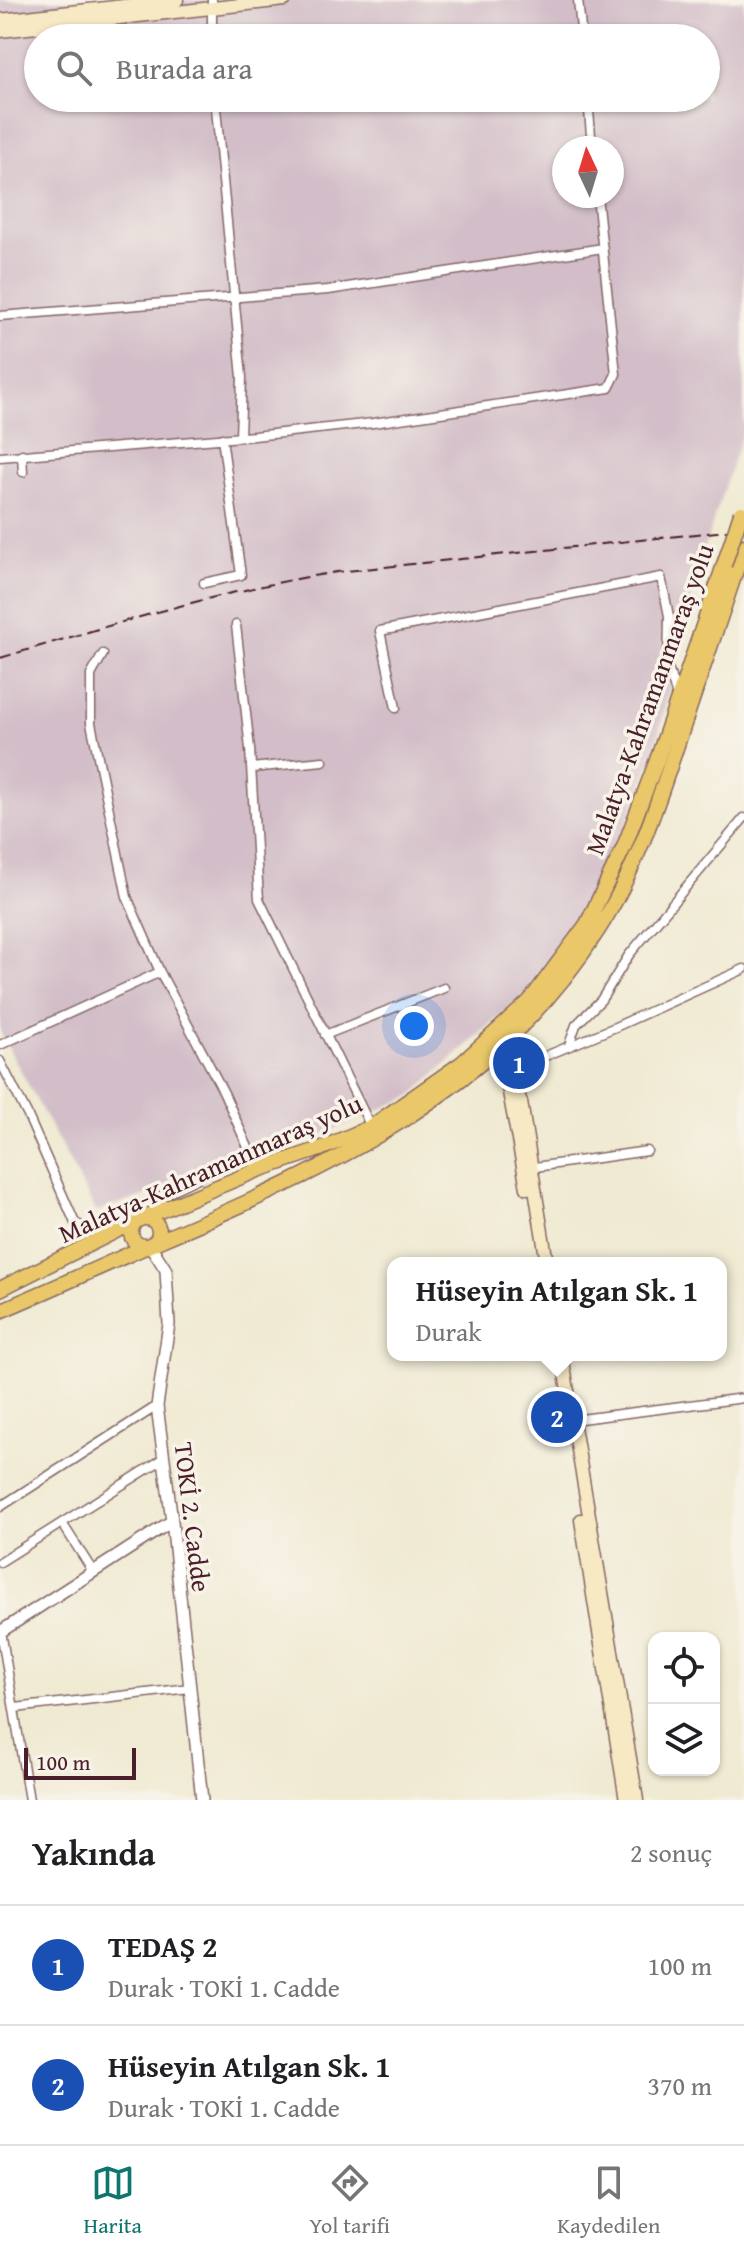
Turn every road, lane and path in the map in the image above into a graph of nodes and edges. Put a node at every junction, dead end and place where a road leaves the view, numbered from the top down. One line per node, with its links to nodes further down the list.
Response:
1 (177, 0): 5 (main road)
2 (283, 0): 4 (main road)
3 (578, 0): 7 (street)
4 (212, 4): 6 (main road)
5 (0, 20)
6 (55, 24)
7 (581, 24)
8 (24, 28): 9 (main road)
9 (0, 31)
10 (216, 112): 15 (street)
11 (589, 112): 12 (street)
12 (591, 136)
13 (598, 208): 14 (street)
14 (603, 248): 15 (street); 17 (street)
15 (232, 298): 16 (street); 17 (street)
16 (0, 316)
17 (240, 437): 18 (street)
18 (222, 438): 19 (street); 25 (street)
19 (22, 454): 20 (street); 21 (street)
20 (0, 457)
21 (23, 472)
22 (742, 508): 24 (highway, Malatya-Kahramanmaraş yolu, bridge)
23 (744, 546): 24 (highway)
24 (732, 563): 28 (highway, Malatya-Kahramanmaraş yolu); 39 (highway)
25 (204, 583)
26 (236, 625): 31 (street)
27 (103, 654): 34 (street)
28 (677, 699): 29 (street); 42 (highway, Malatya-Kahramanmaraş yolu)
29 (396, 708)
30 (323, 761): 31 (street)
31 (251, 768): 36 (street)
32 (744, 818): 38 (street)
33 (744, 969): 38 (street)
34 (160, 972): 37 (street); 44 (street)
35 (444, 988): 36 (street)
36 (325, 1035): 42 (street)
37 (0, 1045)
38 (569, 1045): 41 (street)
39 (496, 1052): 41 (main road); 48 (highway)
40 (0, 1061): 44 (street)
41 (508, 1072): 45 (main road)
42 (371, 1127): 46 (highway, Malatya-Kahramanmaraş yolu)
43 (647, 1151): 45 (street)
44 (249, 1153): 46 (street)
45 (528, 1168): 49 (main road); 50 (main road)
46 (258, 1170): 47 (highway, Malatya-Kahramanmaraş yolu)
47 (138, 1220): 48 (highway); 51 (highway, Malatya-Kahramanmaraş yolu)
48 (150, 1245): 52 (highway); 56 (street, TOKİ 2. Cadde)
49 (539, 1257)
50 (546, 1257)
51 (0, 1289)
52 (0, 1311)
53 (556, 1361): 69 (main road)
54 (563, 1361): 57 (main road)
55 (744, 1398): 57 (street)
56 (157, 1406): 58 (street, TOKİ 2. Cadde); 59 (street)
57 (573, 1420): 70 (main road)
58 (163, 1459): 60 (street, TOKİ 2. Cadde); 61 (street)
59 (0, 1507)
60 (172, 1521): 63 (street); 65 (street, TOKİ 2. Cadde)
61 (62, 1523): 62 (street); 63 (street)
62 (0, 1562)
63 (92, 1570): 64 (street)
64 (1, 1631): 66 (street)
65 (190, 1688): 66 (street); 68 (street, TOKİ 2. Cadde)
66 (15, 1708): 67 (street)
67 (29, 1800)
68 (202, 1800)
69 (626, 1800)
70 (637, 1800)

